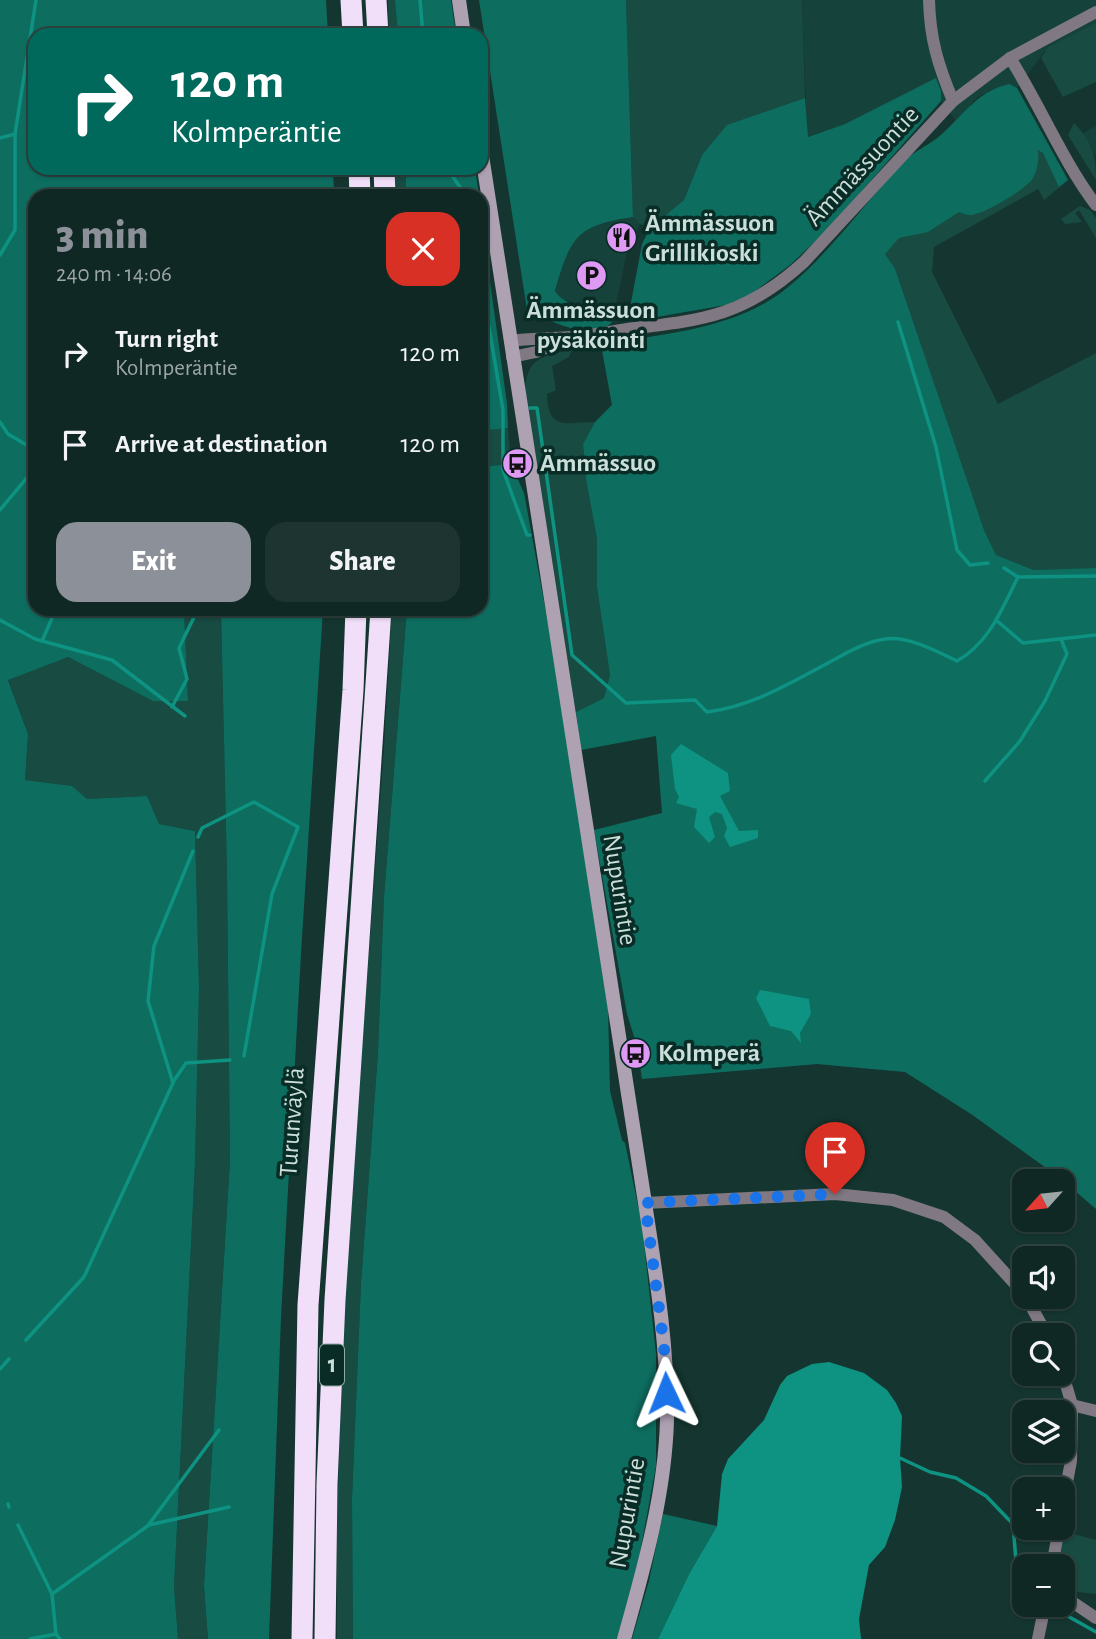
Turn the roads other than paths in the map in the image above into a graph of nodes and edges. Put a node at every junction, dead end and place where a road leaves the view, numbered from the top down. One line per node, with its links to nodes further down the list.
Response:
1 (351, 0): 6 (highway)
2 (376, 0): 7 (highway)
3 (459, 0): 8 (main road)
4 (929, 0): 10 (street)
5 (1096, 12): 9 (street, Ämmässuontie)
6 (353, 28)
7 (378, 28)
8 (463, 28)
9 (1010, 58): 10 (street, Ämmässuontie); 12 (street)
10 (953, 101): 13 (street, Ämmässuontie)
11 (488, 195): 14 (main road, Nupurintie)
12 (1096, 205)
13 (571, 337): 14 (street, Ämmässuontie); 15 (street, Ämmässuontie)
14 (510, 341): 15 (main road, Nupurintie)
15 (512, 357): 18 (main road, Nupurintie)
16 (356, 616): 25 (highway, Turunväylä / 1)
17 (381, 616): 26 (highway, Turunväylä / 1)
18 (645, 1203): 19 (street); 27 (main road, Nupurintie)
19 (1012, 1280)
20 (1075, 1406): 21 (street)
21 (1096, 1411)
22 (1075, 1604): 24 (street)
23 (1043, 1617): 28 (street)
24 (1096, 1618)
25 (302, 1639)
26 (325, 1639)
27 (624, 1639)
28 (1038, 1639)

